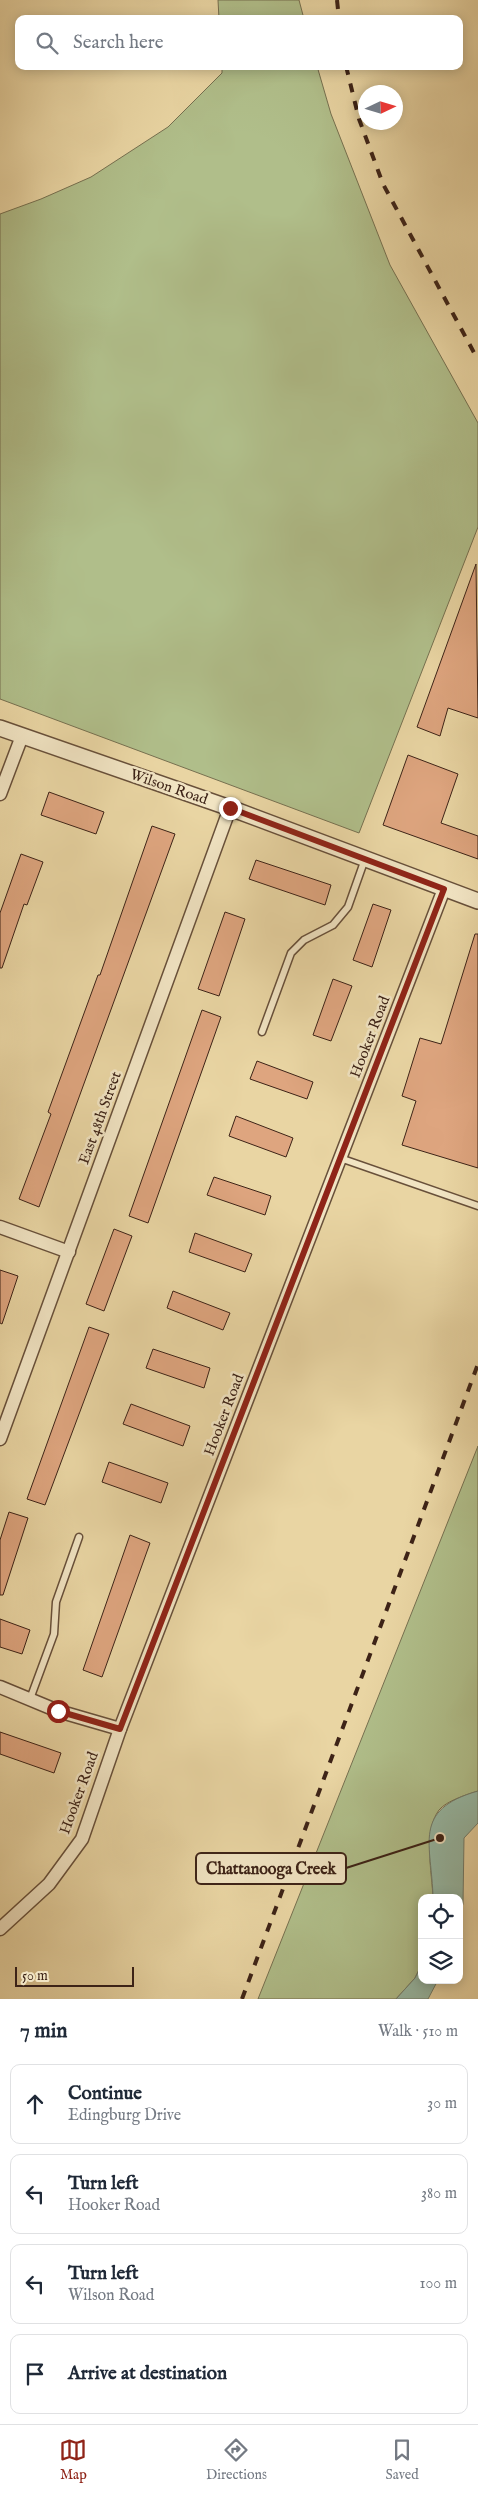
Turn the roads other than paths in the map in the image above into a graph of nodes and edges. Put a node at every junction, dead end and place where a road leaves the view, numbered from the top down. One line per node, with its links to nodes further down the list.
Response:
1 (0, 728): 2 (street, Wilson Road)
2 (22, 736): 3 (street); 4 (street, Wilson Road)
3 (0, 794)
4 (230, 808): 5 (street, Wilson Road); 12 (street, East 48th Street)
5 (365, 859): 6 (street, Wilson Road); 8 (lane)
6 (444, 889): 7 (street, Wilson Road); 9 (street, Hooker Road)
7 (478, 901)
8 (262, 1032)
9 (340, 1158): 10 (lane); 17 (street, Hooker Road)
10 (478, 1206)
11 (0, 1227): 12 (street)
12 (69, 1252): 13 (street, East 48th Street)
13 (0, 1439)
14 (79, 1537): 16 (lane)
15 (0, 1687): 16 (street)
16 (30, 1699): 17 (street)
17 (120, 1729): 18 (street, Hooker Road)
18 (0, 1929)

